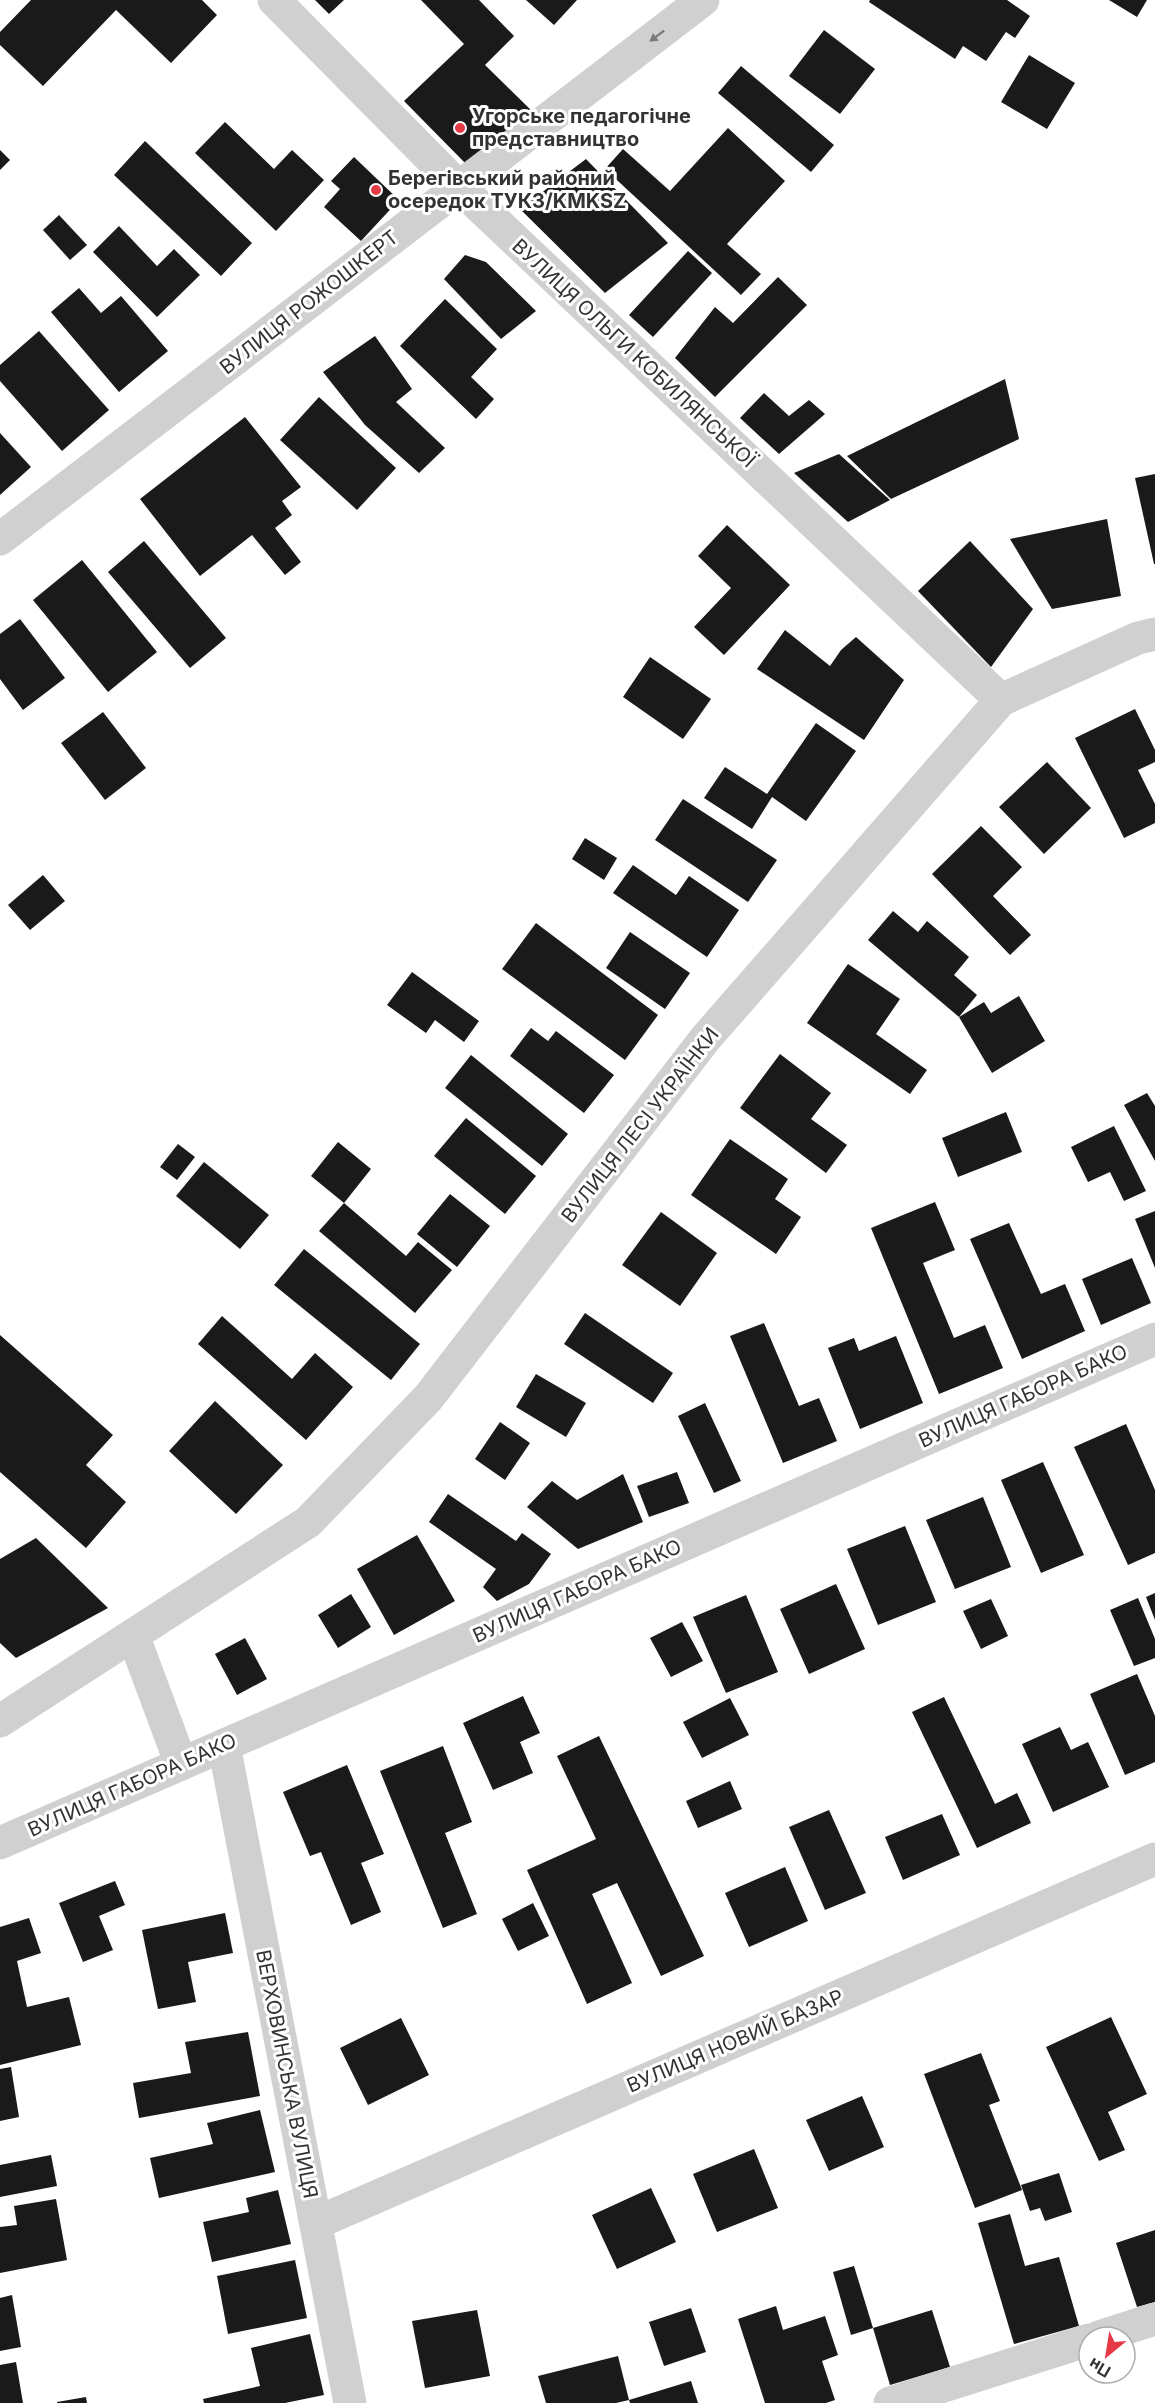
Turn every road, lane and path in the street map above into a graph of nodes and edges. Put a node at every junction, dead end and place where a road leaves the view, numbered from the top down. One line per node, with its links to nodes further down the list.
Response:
1 (274, 0): 3 (street, ВУЛИЦЯ ОЛЬГИ КОБИЛЯНСЬКОЇ)
2 (703, 0): 3 (street, ВУЛИЦЯ РОЖОШКЕРТ, one-way to 3)
3 (459, 187): 4 (street, ВУЛИЦЯ РОЖОШКЕРТ); 6 (street, ВУЛИЦЯ ОЛЬГИ КОБИЛЯНСЬКОЇ)
4 (0, 539)
5 (1155, 634): 6 (street, ВУЛИЦЯ ЛЕСІ УКРАЇНКИ)
6 (1001, 700): 8 (street, ВУЛИЦЯ ЛЕСІ УКРАЇНКИ)
7 (1155, 1339): 10 (street, ВУЛИЦЯ ГАБОРА БАКО)
8 (134, 1635): 9 (street, ВУЛИЦЯ ЛЕСІ УКРАЇНКИ); 11 (street)
9 (0, 1721)
10 (224, 1745): 11 (street, ВУЛИЦЯ ГАБОРА БАКО); 14 (street, ВЕРХОВИНСЬКА ВУЛИЦЯ)
11 (181, 1764): 12 (street, ВУЛИЦЯ ГАБОРА БАКО)
12 (0, 1843)
13 (1155, 1859): 14 (street, ВУЛИЦЯ НОВИЙ БАЗАР)
14 (316, 2223): 18 (street, ВЕРХОВИНСЬКА ВУЛИЦЯ)
15 (1155, 2319): 16 (street)
16 (1136, 2325)
17 (1077, 2344): 19 (street)
18 (351, 2403)
19 (890, 2403)

